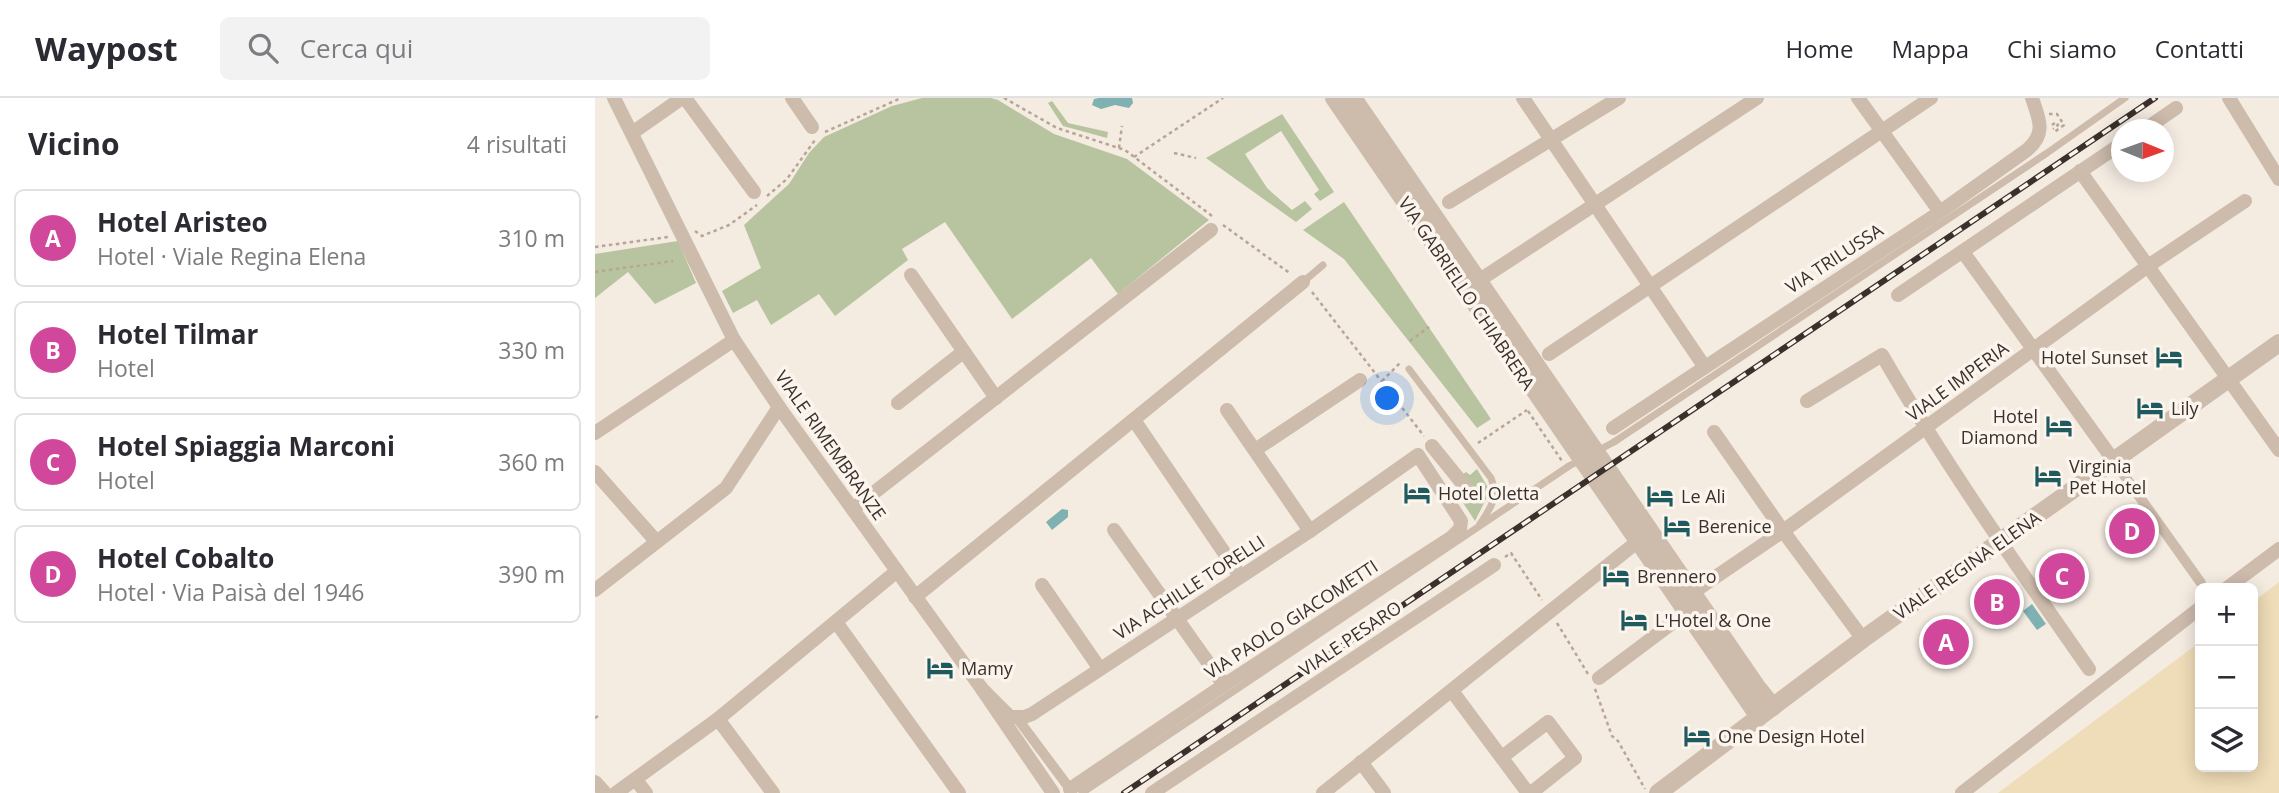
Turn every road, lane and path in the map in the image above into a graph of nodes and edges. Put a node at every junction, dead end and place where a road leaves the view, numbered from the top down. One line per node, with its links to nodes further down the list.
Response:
1 (614, 98): 24 (street, VIALE RIMEMBRANZE)
2 (684, 98): 24 (street); 32 (street)
3 (792, 98): 22 (street)
4 (901, 98): 38 (path)
5 (1004, 98): 26 (path)
6 (1223, 98): 26 (path)
7 (1333, 98): 47 (street, VIA GABRIELLO CHIABRERA)
8 (1353, 98): 47 (street, VIA GABRIELLO CHIABRERA)
9 (1523, 98): 25 (street)
10 (1619, 98): 25 (street)
11 (1757, 98): 35 (street)
12 (1858, 98): 23 (street)
13 (1931, 98): 23 (street)
14 (2032, 98): 36 (street, VIA TRILUSSA)
15 (2126, 98): 73 (lane)
16 (2229, 98): 31 (street)
17 (2176, 108): 19 (street)
18 (2057, 114): 20 (path)
19 (2160, 119)
20 (2064, 125)
21 (1122, 126): 26 (path)
22 (812, 127)
23 (1882, 130): 36 (street); 48 (street)
24 (632, 133): 38 (street, VIALE RIMEMBRANZE)
25 (1552, 139): 34 (street); 35 (street)
26 (1119, 148)
27 (2111, 151): 30 (street)
28 (1174, 153): 29 (path)
29 (1196, 158)
30 (2080, 171): 40 (street); 43 (street)
31 (2279, 179)
32 (754, 192)
33 (2245, 201): 43 (street, VIALE IMPERIA)
34 (1449, 202)
35 (1594, 206): 47 (street); 48 (street)
36 (1940, 212): 58 (street, VIA TRILUSSA)
37 (1211, 230): 63 (street)
38 (682, 236): 39 (path); 51 (street, VIALE RIMEMBRANZE)
39 (595, 247)
40 (1963, 252): 49 (street); 54 (street)
41 (673, 261): 44 (path)
42 (1323, 265): 46 (lane)
43 (2148, 266): 54 (street, VIALE IMPERIA); 60 (street)
44 (595, 272)
45 (911, 275): 55 (street)
46 (1303, 282): 62 (path); 69 (street)
47 (1472, 286): 82 (street, VIA GABRIELLO CHIABRERA)
48 (1649, 287): 56 (street); 58 (street)
49 (1898, 295)
50 (1429, 327): 52 (path)
51 (734, 340): 66 (street, VIALE RIMEMBRANZE); 72 (street)
52 (1410, 341)
53 (2279, 343): 60 (street, VIALE REGINA ELENA)
54 (2033, 350): 70 (street, VIALE IMPERIA); 78 (street)
55 (963, 352): 63 (street); 65 (street)
56 (1549, 354)
57 (1402, 360): 62 (path)
58 (1704, 366): 73 (street, VIA TRILUSSA)
59 (1409, 369): 88 (lane)
60 (2229, 378): 76 (street); 78 (street, VIALE REGINA ELENA)
61 (1360, 380): 75 (street)
62 (1381, 382): 74 (path)
63 (996, 398): 85 (street)
64 (1807, 401): 70 (street)
65 (898, 403)
66 (779, 407): 85 (street, VIALE RIMEMBRANZE); 90 (street)
67 (1532, 407): 79 (path)
68 (1227, 410): 75 (street)
69 (1134, 420): 96 (street); 102 (street)
70 (1924, 429): 89 (street, VIALE IMPERIA); 91 (street)
71 (1714, 432): 89 (street)
72 (595, 433)
73 (1614, 435): 79 (lane, bridge)
74 (1432, 446): 81 (street)
75 (1255, 450): 87 (street)
76 (2279, 450)
77 (1418, 456): 83 (street, VIA PAOLO GIACOMETTI); 87 (street, VIA ACHILLE TORELLI)
78 (2114, 461): 91 (street, VIALE REGINA ELENA); 97 (street)
79 (1567, 466): 88 (lane)
80 (595, 472): 90 (street)
81 (1458, 477): 83 (street); 84 (street)
82 (1607, 483): 101 (street); 104 (street)
83 (1441, 489): 112 (street, VIA PAOLO GIACOMETTI)
84 (1467, 489)
85 (853, 509): 95 (street, VIALE RIMEMBRANZE)
86 (1114, 530): 106 (street)
87 (1310, 531): 96 (street, VIA ACHILLE TORELLI)
88 (1475, 531): 122 (lane)
89 (1783, 531): 101 (street, VIALE IMPERIA); 108 (street)
90 (656, 541): 100 (street)
91 (2000, 542): 108 (street, VIALE REGINA ELENA); 110 (street)
92 (1632, 546): 103 (street)
93 (2279, 549): 98 (street)
94 (1494, 565): 103 (path); 129 (street, VIALE PESARO)
95 (897, 571): 102 (street, VIALE RIMEMBRANZE); 107 (street)
96 (1240, 576): 106 (street, VIA ACHILLE TORELLI)
97 (2201, 583)
98 (2234, 583)
99 (1042, 585): 109 (street)
100 (595, 590)
101 (1692, 593): 104 (street); 115 (street)
102 (915, 597): 113 (street, VIALE RIMEMBRANZE)
103 (1549, 611): 114 (street); 133 (path)
104 (1687, 612): 111 (street); 115 (street)
105 (2195, 612): 135 (street)
106 (1175, 618): 109 (street, VIA ACHILLE TORELLI); 112 (street)
107 (836, 622): 117 (street); 127 (street)
108 (1863, 639): 115 (street, VIALE REGINA ELENA)
109 (1100, 668): 116 (street, VIA ACHILLE TORELLI)
110 (2089, 669)
111 (1599, 678)
112 (1224, 685): 122 (street, VIA PAOLO GIACOMETTI)
113 (982, 689): 116 (street); 128 (street, VIALE RIMEMBRANZE)
114 (1452, 691): 118 (street); 119 (street)
115 (1766, 712): 134 (street, VIALE REGINA ELENA)
116 (1017, 718): 122 (street)
117 (718, 719): 120 (street); 126 (street)
118 (1502, 757): 132 (street); 132 (street)
119 (1361, 762): 130 (street); 131 (street)
120 (636, 780): 124 (street); 125 (street)
121 (595, 782): 123 (street)
122 (1076, 791)
123 (605, 793)
124 (617, 793)
125 (646, 793)
126 (773, 793)
127 (959, 793)
128 (1053, 793)
129 (1152, 793)
130 (1323, 793)
131 (1384, 793)
132 (1530, 793)
133 (1647, 793)
134 (1658, 793)
135 (1962, 793)

